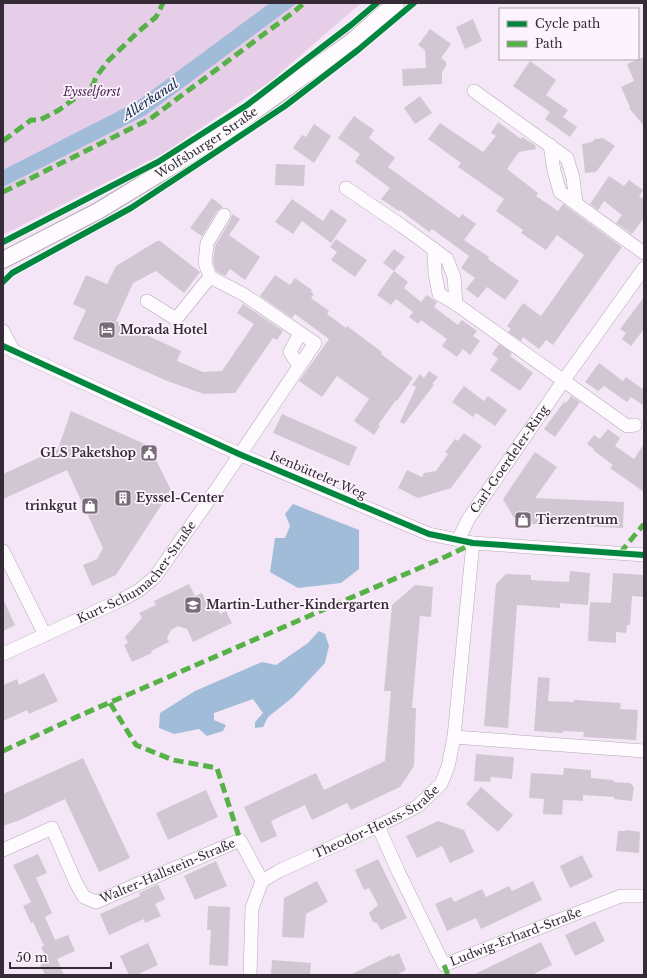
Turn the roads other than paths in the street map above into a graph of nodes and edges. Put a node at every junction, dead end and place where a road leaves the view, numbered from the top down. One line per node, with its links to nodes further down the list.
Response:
1 (396, 3): 7 (street, Wolfsburger Straße)
2 (474, 91): 6 (street)
3 (346, 188): 5 (street)
4 (224, 214): 9 (street)
5 (434, 249): 11 (street); 11 (street)
6 (644, 253)
7 (3, 260)
8 (644, 268): 16 (street, Carl-Goerdeler-Ring)
9 (210, 277): 10 (street); 13 (street)
10 (147, 301)
11 (456, 304): 16 (street)
12 (3, 331): 14 (street, Isenbütteler Weg)
13 (300, 333): 15 (street); 15 (street, Kurt-Schumacher-Straße)
14 (8, 349): 18 (street, Isenbütteler Weg)
15 (299, 366): 18 (street, Kurt-Schumacher-Straße)
16 (564, 380): 17 (street); 19 (street, Carl-Goerdeler-Ring)
17 (635, 425)
18 (240, 454): 19 (street, Isenbütteler Weg); 23 (street, Kurt-Schumacher-Straße)
19 (458, 540): 20 (street, Isenbütteler Weg)
20 (473, 543): 22 (street, Isenbütteler Weg); 25 (street, Theodor-Heuss-Straße)
21 (3, 550): 23 (street)
22 (644, 555)
23 (45, 635): 24 (street, Kurt-Schumacher-Straße)
24 (3, 654)
25 (454, 738): 26 (street); 27 (street, Theodor-Heuss-Straße)
26 (644, 751)
27 (378, 826): 29 (street, Theodor-Heuss-Straße); 30 (street, Ludwig-Erhard-Straße)
28 (3, 850): 29 (street, Walter-Hallstein-Straße)
29 (262, 881): 31 (street)
30 (644, 896)
31 (250, 975)

